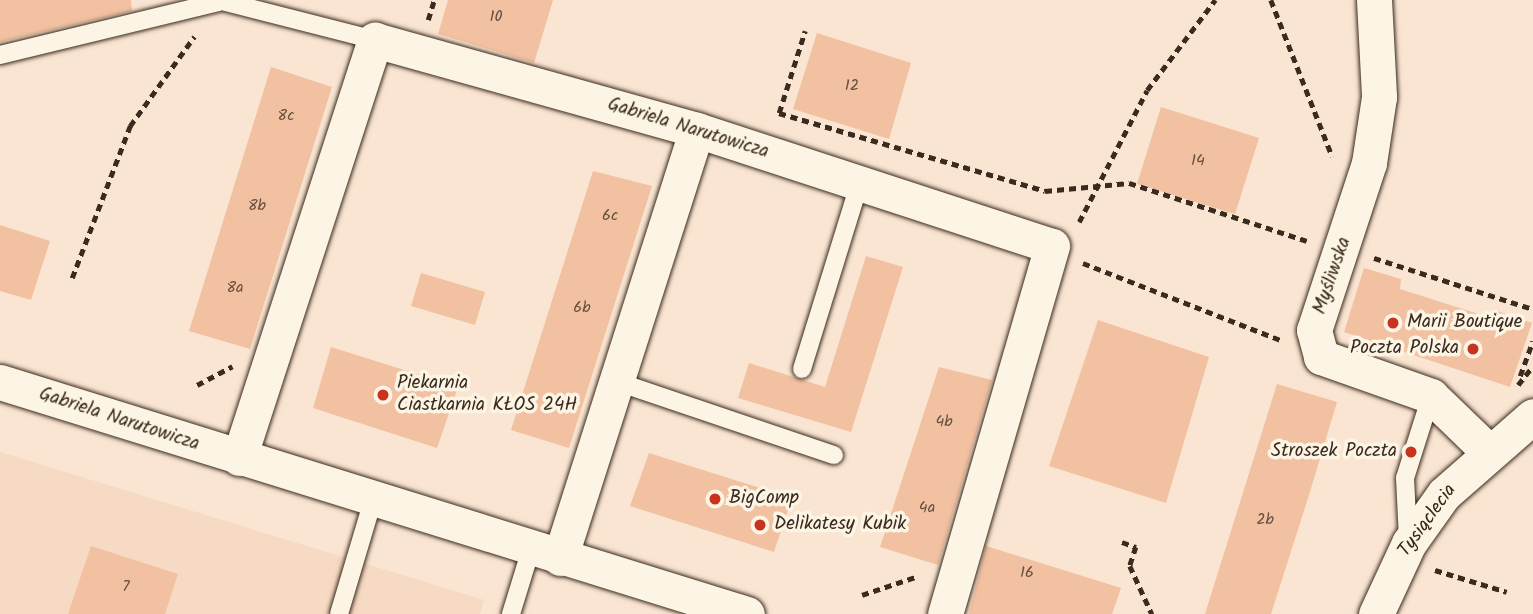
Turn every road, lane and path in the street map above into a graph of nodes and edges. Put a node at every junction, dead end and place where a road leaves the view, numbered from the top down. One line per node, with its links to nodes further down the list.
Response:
1 (1215, 0): 13 (path)
2 (1271, 0): 11 (path)
3 (1374, 0): 15 (street, Myśliwska)
4 (218, 1): 6 (lane); 7 (lane); 16 (path)
5 (805, 32): 8 (path)
6 (375, 40): 10 (street, Gabriela Narutowicza); 29 (street)
7 (0, 55)
8 (779, 113): 9 (path); 13 (path)
9 (776, 124)
10 (698, 130): 12 (street, Gabriela Narutowicza); 24 (street)
11 (1336, 167)
12 (860, 182): 14 (street, Gabriela Narutowicza); 21 (lane)
13 (1100, 184): 14 (path); 15 (path)
14 (1056, 250): 19 (path); 40 (street)
15 (1350, 253): 17 (path); 19 (street, Myśliwska)
16 (72, 278)
17 (1533, 309)
18 (1533, 341): 22 (path)
19 (1321, 357): 25 (street)
20 (1533, 366): 22 (path)
21 (802, 369)
22 (1519, 380): 26 (path)
23 (0, 382): 29 (street, Gabriela Narutowicza)
24 (618, 382): 28 (lane); 33 (street)
25 (1431, 396): 27 (street); 32 (lane)
26 (1525, 404): 27 (street, Tysiąclecia)
27 (1488, 451): 32 (street, Tysiąclecia)
28 (834, 455)
29 (239, 458): 30 (street, Gabriela Narutowicza)
30 (373, 500): 33 (street, Gabriela Narutowicza); 37 (lane)
31 (1122, 542): 41 (path)
32 (1406, 548): 35 (path); 42 (street, Tysiąclecia)
33 (546, 553): 38 (lane); 39 (street, Gabriela Narutowicza)
34 (928, 572): 36 (path)
35 (1507, 592)
36 (862, 595)
37 (339, 614)
38 (511, 614)
39 (747, 614)
40 (945, 614)
41 (1152, 614)
42 (1376, 614)

